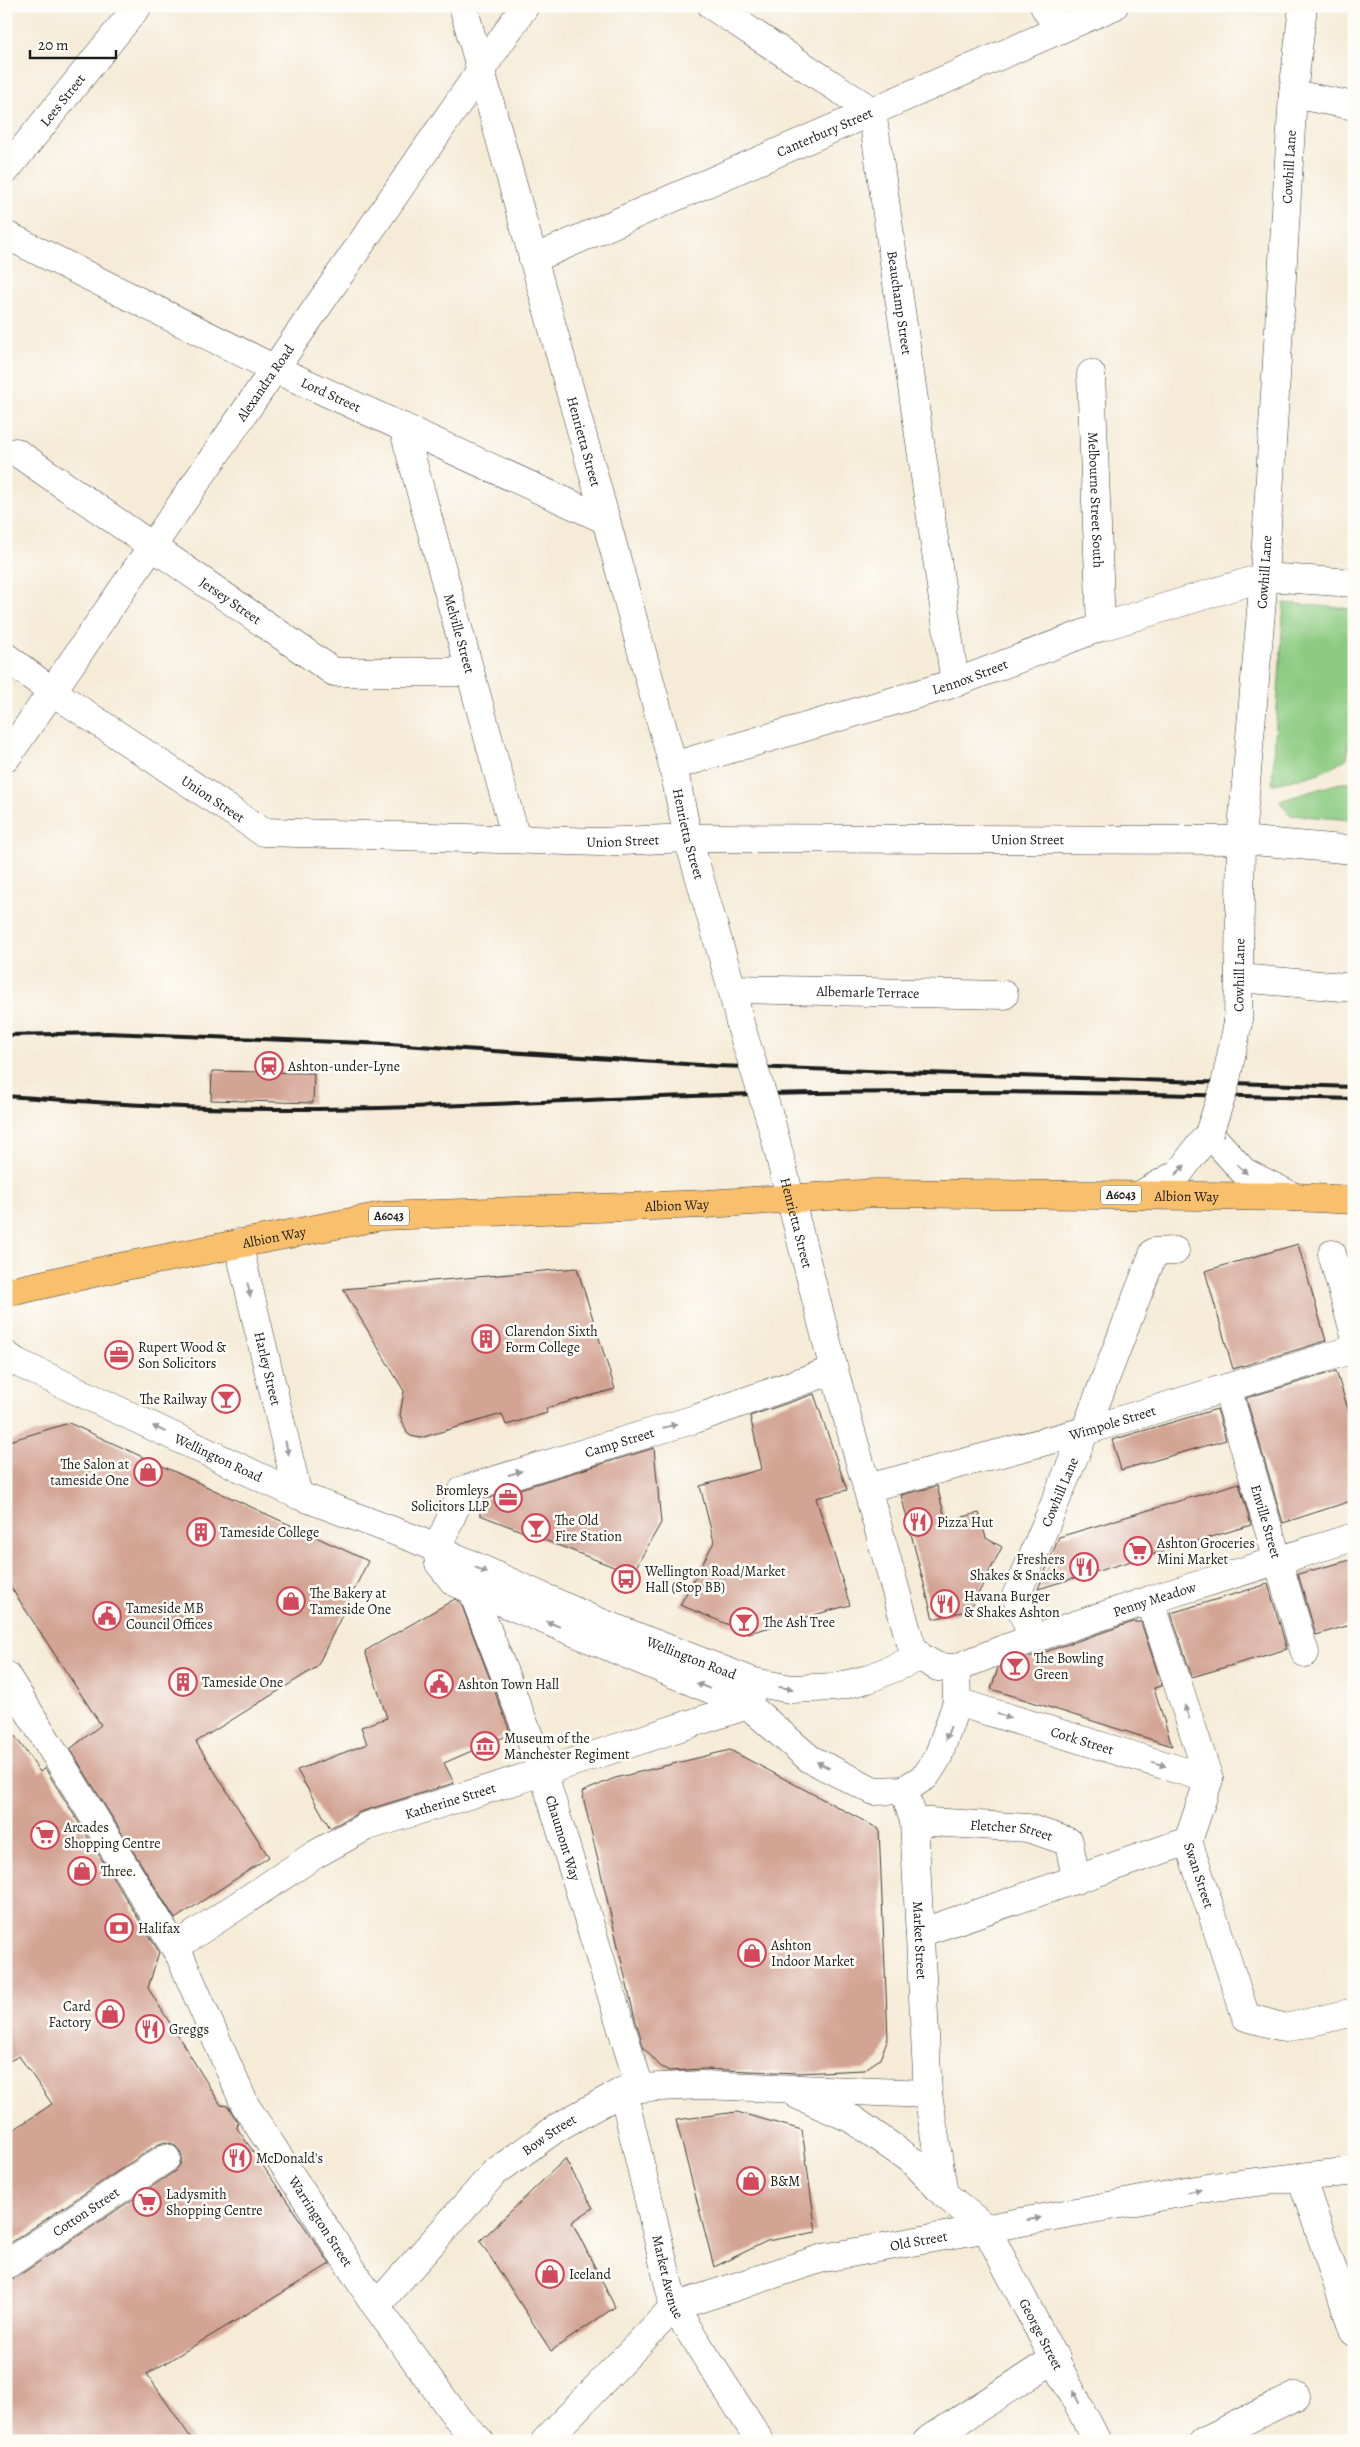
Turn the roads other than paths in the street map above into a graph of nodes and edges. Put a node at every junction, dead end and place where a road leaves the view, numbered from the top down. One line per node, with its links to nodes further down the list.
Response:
1 (138, 6): 13 (street, Lees Street)
2 (463, 6): 9 (street, Henrietta Street)
3 (524, 6): 9 (street, Alexandra Road)
4 (712, 6): 12 (street)
5 (1044, 6): 8 (street)
6 (1114, 6): 8 (street, Canterbury Street)
7 (1303, 6): 10 (street, Cowhill Lane)
8 (1059, 30): 12 (street, Canterbury Street)
9 (481, 70): 15 (street, Henrietta Street); 16 (street, Alexandra Road)
10 (1293, 94): 11 (street); 22 (street, Cowhill Lane)
11 (1354, 106)
12 (872, 111): 15 (street, Canterbury Street); 27 (street, Beauchamp Street)
13 (6, 170)
14 (6, 235): 16 (street, Lord Street)
15 (533, 258): 20 (street, Henrietta Street)
16 (275, 369): 18 (street, Lord Street); 21 (street, Alexandra Road)
17 (1091, 374): 24 (street, Melbourne Street South)
18 (403, 427): 20 (street, Lord Street); 26 (street, Melville Street)
19 (16, 452): 21 (street, Jersey Street)
20 (606, 520): 30 (street, Henrietta Street)
21 (153, 546): 26 (street, Jersey Street); 28 (street, Alexandra Road)
22 (1264, 576): 23 (street); 24 (street, Lennox Street); 33 (street, Cowhill Lane)
23 (1354, 583)
24 (1100, 627): 27 (street, Lennox Street)
25 (6, 658): 28 (street, Union Street)
26 (470, 672): 32 (street, Melville Street)
27 (955, 683): 30 (street, Lennox Street)
28 (53, 692): 29 (street, Alexandra Road); 32 (street, Union Street)
29 (6, 758)
30 (672, 766): 31 (street, Henrietta Street)
31 (688, 838): 32 (street, Union Street); 33 (street, Union Street); 37 (street, Henrietta Street)
32 (516, 840)
33 (1242, 840): 34 (street, Union Street); 35 (street, Cowhill Lane)
34 (1354, 850)
35 (1239, 978): 36 (street); 39 (street, Cowhill Lane, bridge)
36 (1354, 988)
37 (732, 989): 38 (street, Albemarle Terrace); 42 (street, Henrietta Street, bridge)
38 (1004, 995)
39 (1209, 1133): 40 (street, Cowhill Lane, one-way to 39); 41 (street, one-way to 41)
40 (1140, 1195): 41 (highway, Albion Way / A6043); 42 (highway, Albion Way / A6043)
41 (1294, 1197): 43 (highway, Albion Way / A6043)
42 (791, 1200): 44 (highway, Albion Way / A6043); 51 (street, Henrietta Street)
43 (1354, 1200)
44 (238, 1243): 47 (highway, Albion Way / A6043); 55 (street, Harley Street, one-way to 55)
45 (1175, 1251): 53 (street, Cowhill Lane)
46 (1332, 1254): 48 (street)
47 (6, 1293)
48 (1354, 1332)
49 (1354, 1350): 52 (street, Wimpole Street)
50 (6, 1355): 55 (street, Wellington Road, one-way to 50)
51 (834, 1370): 54 (street, Henrietta Street); 57 (street, Camp Street, one-way to 51)
52 (1227, 1388): 53 (street, Wimpole Street); 58 (street, Enville Street)
53 (1085, 1431): 54 (street, Wimpole Street); 61 (street, Cowhill Lane)
54 (867, 1488): 63 (street, Henrietta Street)
55 (298, 1495): 57 (street, Wellington Road)
56 (1354, 1537): 58 (street, Penny Meadow)
57 (437, 1548): 59 (street, Wellington Road); 66 (street, Wellington Road, one-way to 66)
58 (1277, 1560): 60 (street, Penny Meadow); 62 (street, Enville Street)
59 (478, 1594): 66 (street, Wellington Road, one-way to 59); 68 (street, Chaumont Way)
60 (1150, 1600): 61 (street, Penny Meadow); 69 (street, one-way to 60)
61 (1033, 1639): 64 (street, Penny Meadow)
62 (1305, 1654)
63 (920, 1657): 64 (street); 66 (street, Wellington Road, one-way to 63)
64 (956, 1668): 67 (street)
65 (6, 1675): 75 (street, Warrington Street)
66 (751, 1694): 68 (street, Katherine Street); 70 (street, one-way to 66)
67 (957, 1702): 69 (street, Cork Street, one-way to 69); 70 (street, one-way to 70)
68 (543, 1772): 75 (street, Katherine Street); 78 (street, Chaumont Way)
69 (1209, 1779): 72 (street, Swan Street)
70 (904, 1790): 71 (street, Market Street)
71 (914, 1820): 73 (street, Fletcher Street); 74 (street, Market Street)
72 (1188, 1841): 73 (street); 76 (street, Swan Street)
73 (1085, 1876): 74 (street)
74 (920, 1933): 79 (street, Market Street)
75 (175, 1947): 86 (street, Warrington Street)
76 (1354, 2012)
77 (782, 2089): 78 (street, Bow Street); 79 (street, Bow Street); 83 (street, Bow Street)
78 (632, 2090): 86 (street, Bow Street); 87 (street, Market Avenue)
79 (928, 2094): 83 (street, Market Street)
80 (166, 2158): 85 (street, Cotton Street)
81 (1354, 2171): 82 (street, Old Street)
82 (1301, 2177): 84 (street, Old Street, one-way to 82); 88 (street)
83 (944, 2194): 84 (street, Bow Street)
84 (986, 2228): 87 (street, Old Street); 89 (street, George Street)
85 (6, 2265)
86 (376, 2306): 91 (street, Warrington Street)
87 (674, 2307): 92 (street, Old Street); 93 (street, Market Avenue)
88 (1354, 2332)
89 (1056, 2358): 94 (street); 95 (street, George Street, one-way to 89)
90 (1296, 2396): 96 (street)
91 (480, 2441)
92 (545, 2441)
93 (760, 2441)
94 (927, 2441)
95 (1098, 2441)
96 (1203, 2441)

